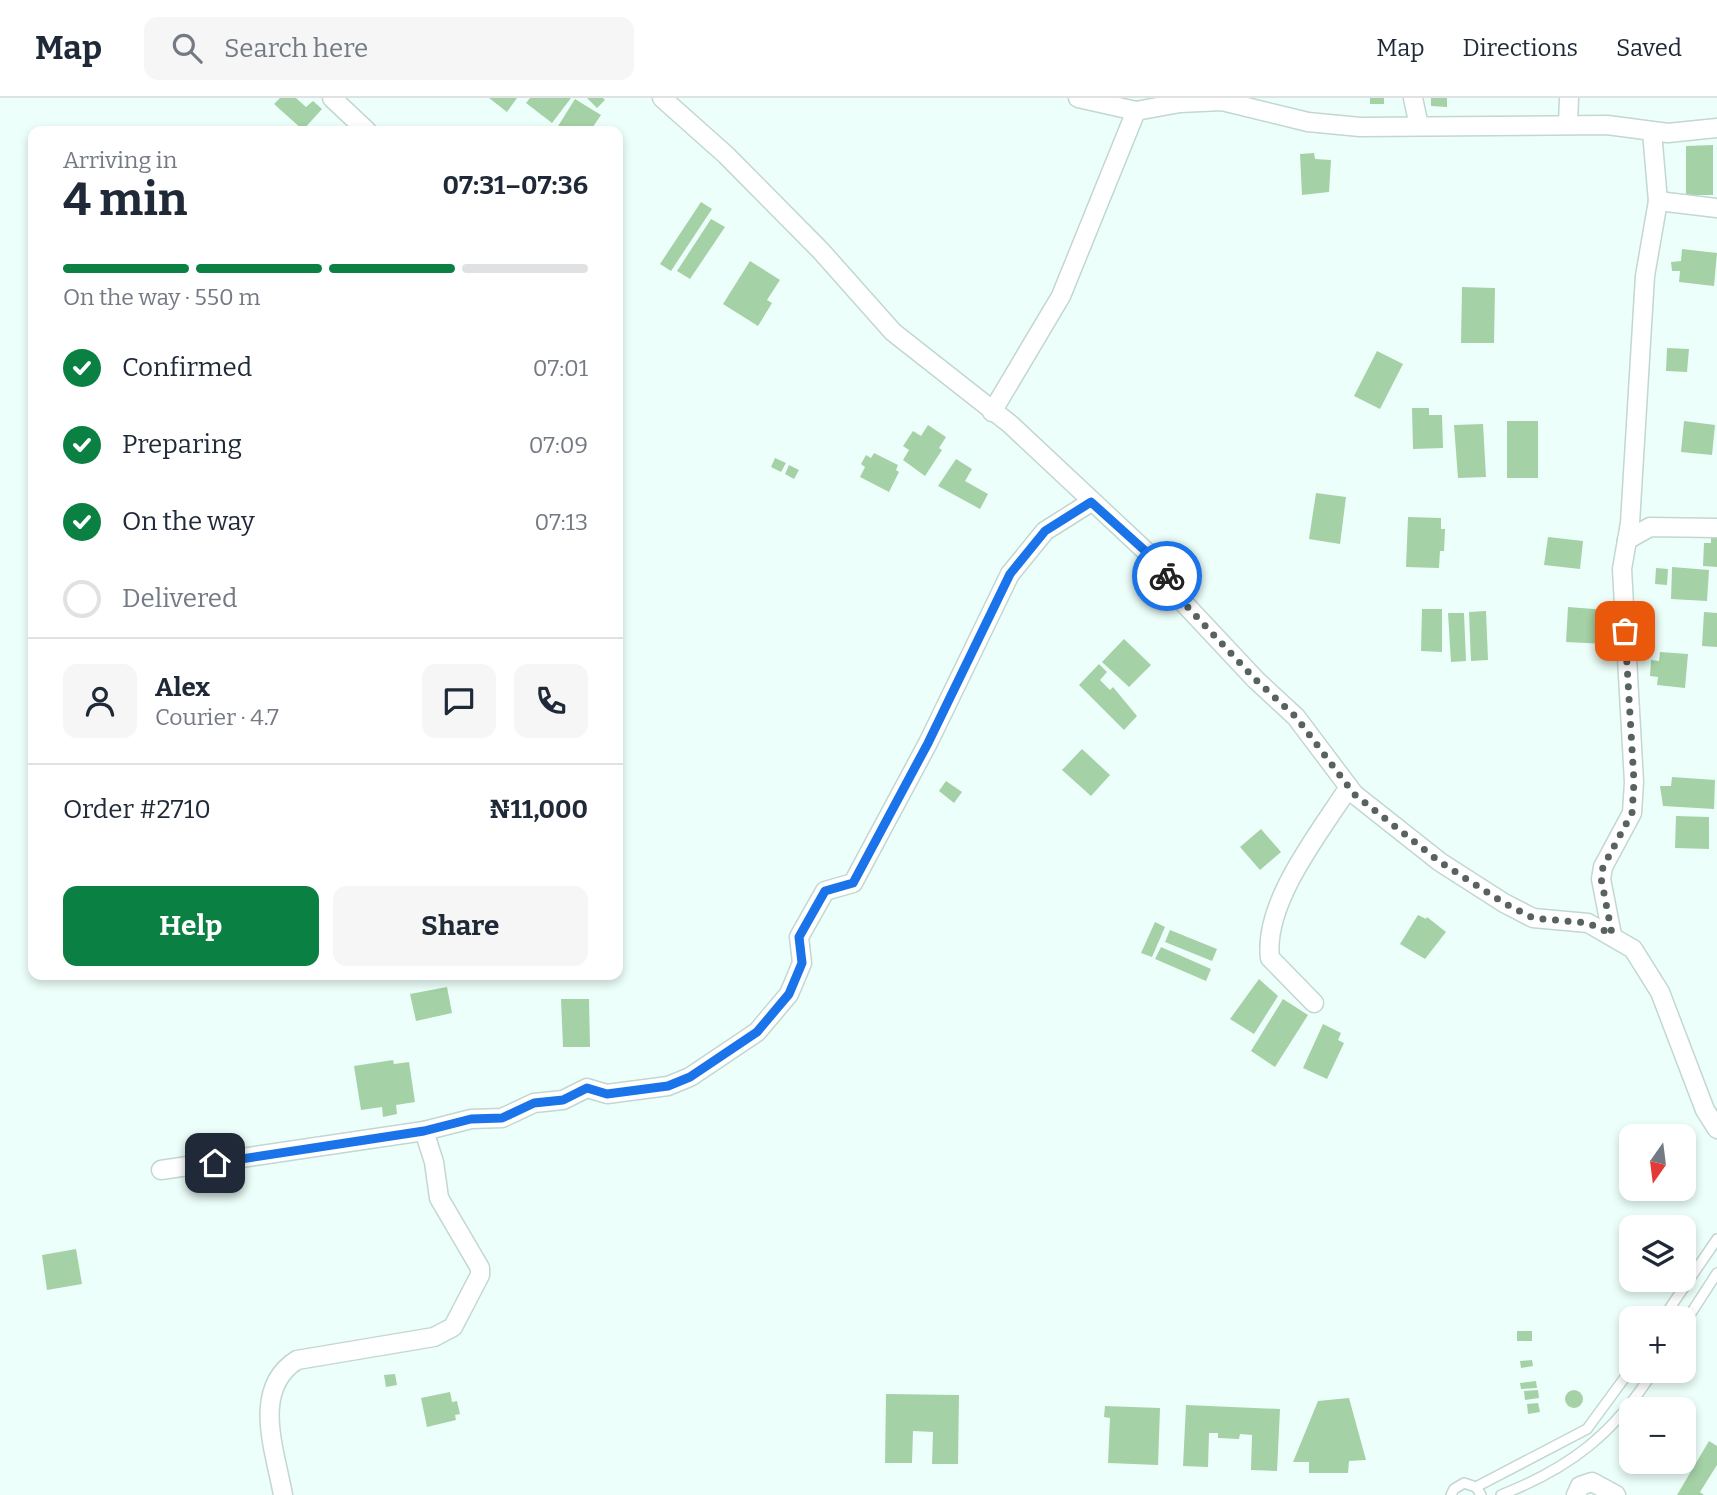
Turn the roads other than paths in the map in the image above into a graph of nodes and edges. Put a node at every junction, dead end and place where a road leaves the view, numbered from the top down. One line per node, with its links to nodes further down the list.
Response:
1 (332, 98): 9 (street)
2 (662, 98): 14 (street)
3 (1078, 98): 6 (street)
4 (1413, 98): 7 (street)
5 (1569, 98): 8 (street)
6 (1136, 111): 7 (street); 14 (street)
7 (1419, 125): 8 (street)
8 (1568, 125): 11 (street)
9 (362, 126)
10 (1717, 128): 11 (street)
11 (1652, 132): 12 (street)
12 (1658, 201): 13 (street); 16 (street)
13 (1717, 208)
14 (992, 412): 15 (street)
15 (1091, 502): 20 (street); 24 (street)
16 (1630, 508): 17 (street); 19 (street)
17 (1650, 527): 18 (street); 19 (street)
18 (1717, 528)
19 (1627, 541): 21 (street)
20 (1349, 787): 21 (street); 22 (street)
21 (1612, 934): 23 (street)
22 (1314, 1003)
23 (1717, 1129)
24 (424, 1131): 25 (street); 33 (street)
25 (161, 1170)
26 (1717, 1239): 28 (lane)
27 (1717, 1273): 29 (lane)
28 (1671, 1306)
29 (1696, 1306)
30 (1621, 1383): 32 (lane)
31 (1644, 1383): 35 (lane)
32 (1479, 1491): 34 (lane)
33 (282, 1495)
34 (1451, 1495)
35 (1501, 1495)
36 (1576, 1495): 37 (street)
37 (1616, 1495)

